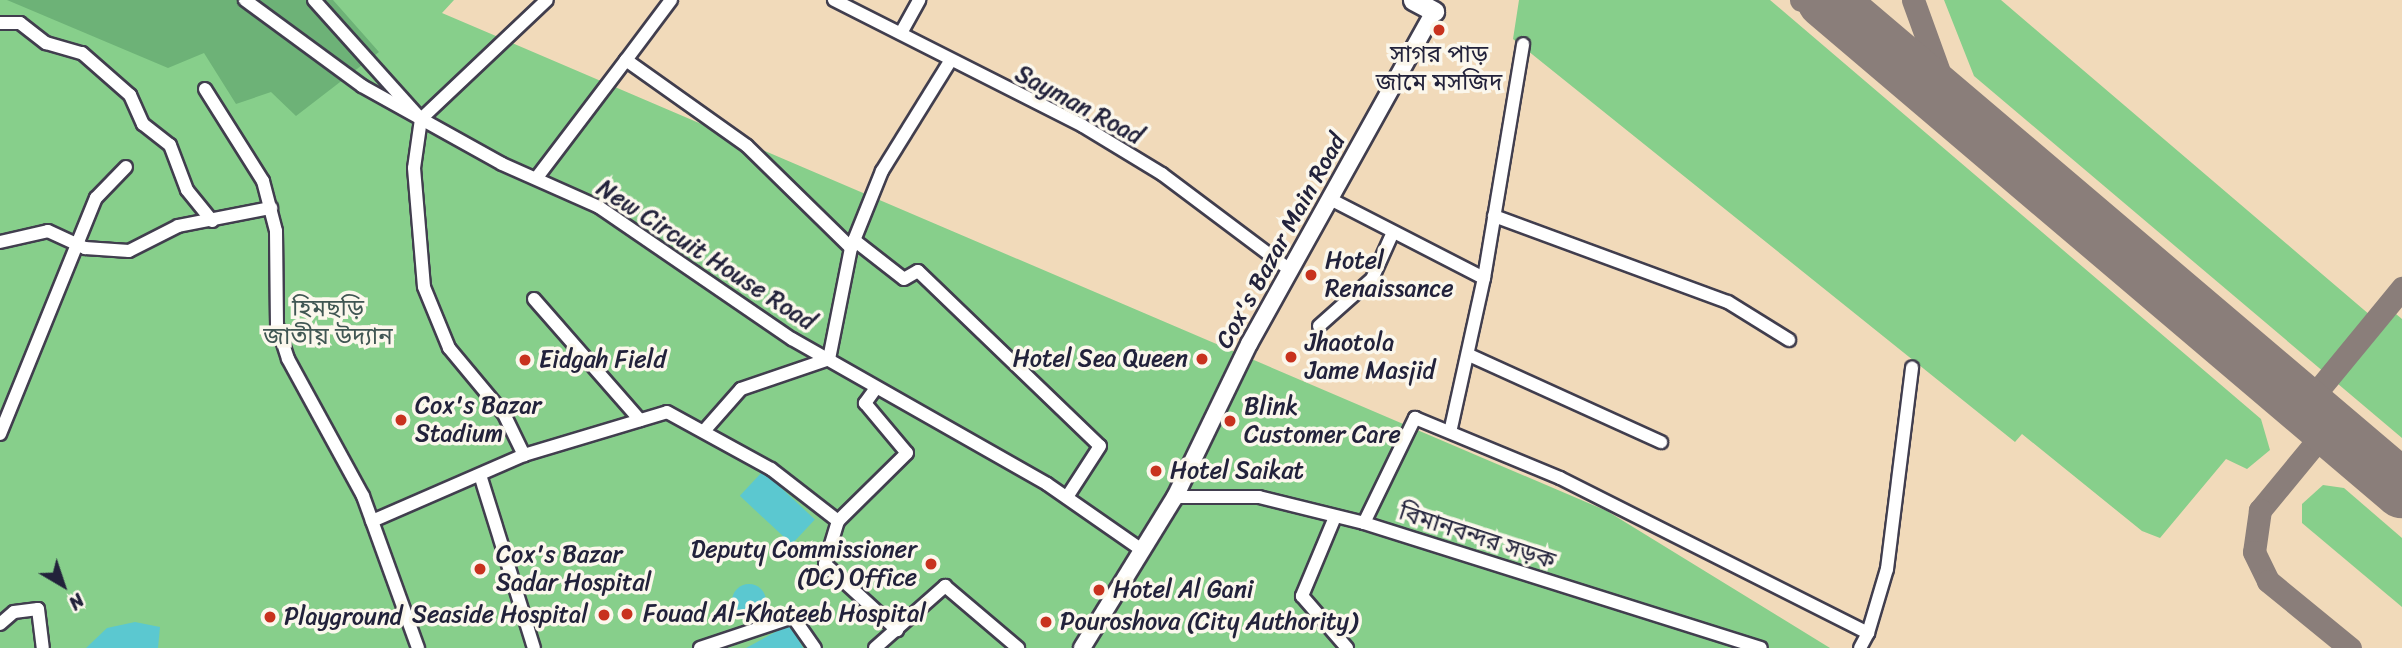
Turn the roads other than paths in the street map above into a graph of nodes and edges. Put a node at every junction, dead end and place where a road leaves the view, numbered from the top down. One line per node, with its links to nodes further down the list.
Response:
1 (246, 0): 15 (street, New Circuit House Road)
2 (314, 0): 15 (street)
3 (547, 0): 15 (street)
4 (671, 0): 12 (street)
5 (834, 0): 10 (street, Sayman Road)
6 (919, 0): 10 (street)
7 (1413, 0): 8 (highway)
8 (1438, 5): 18 (main road, Cox's Bazar Main Road)
9 (0, 23): 21 (street)
10 (901, 33): 13 (street, Sayman Road)
11 (1524, 44): 20 (street)
12 (626, 60): 17 (street); 24 (street)
13 (949, 63): 24 (street); 26 (street, Sayman Road)
14 (205, 89): 19 (street)
15 (421, 119): 17 (street, New Circuit House Road); 40 (street)
16 (126, 167): 25 (street)
17 (538, 176): 32 (street, New Circuit House Road)
18 (1330, 199): 22 (street); 26 (main road, Cox's Bazar Main Road)
19 (271, 208): 21 (street); 45 (street)
20 (1494, 216): 27 (street); 30 (street)
21 (212, 221): 25 (street)
22 (1393, 232): 27 (street); 29 (street)
23 (0, 242): 25 (street)
24 (853, 244): 32 (street); 43 (street)
25 (79, 247): 38 (street)
26 (1290, 270): 42 (main road, Cox's Bazar Main Road)
27 (1484, 278): 31 (street)
28 (534, 299): 35 (street)
29 (1319, 326)
30 (1788, 340)
31 (1469, 355): 36 (street); 39 (street)
32 (829, 359): 34 (street, New Circuit House Road); 37 (street)
33 (1912, 368): 51 (street)
34 (876, 388): 43 (street, New Circuit House Road); 46 (street)
35 (640, 420): 37 (street); 40 (street)
36 (1451, 428): 47 (street); 51 (street)
37 (704, 431): 46 (street)
38 (0, 434)
39 (1661, 442)
40 (524, 455): 41 (street)
41 (481, 478): 45 (street); 54 (street)
42 (1175, 497): 44 (street, বিমানবন্দর সড়ক); 48 (main road, Cox's Bazar Main Road)
43 (1067, 498): 48 (street, New Circuit House Road)
44 (1335, 517): 47 (street, বিমানবন্দর সড়ক); 60 (street)
45 (372, 521): 53 (street)
46 (838, 522): 50 (street)
47 (1364, 523): 61 (street, বিমানবন্দর সড়ক)
48 (1142, 550): 59 (main road, Cox's Bazar Main Road)
49 (0, 624): 52 (street)
50 (897, 630): 57 (street); 58 (street)
51 (1868, 633): 62 (street)
52 (43, 648)
53 (418, 648)
54 (534, 648)
55 (700, 648): 56 (street)
56 (815, 648)
57 (875, 648)
58 (1018, 648)
59 (1082, 648)
60 (1347, 648)
61 (1761, 648)
62 (1860, 648)

